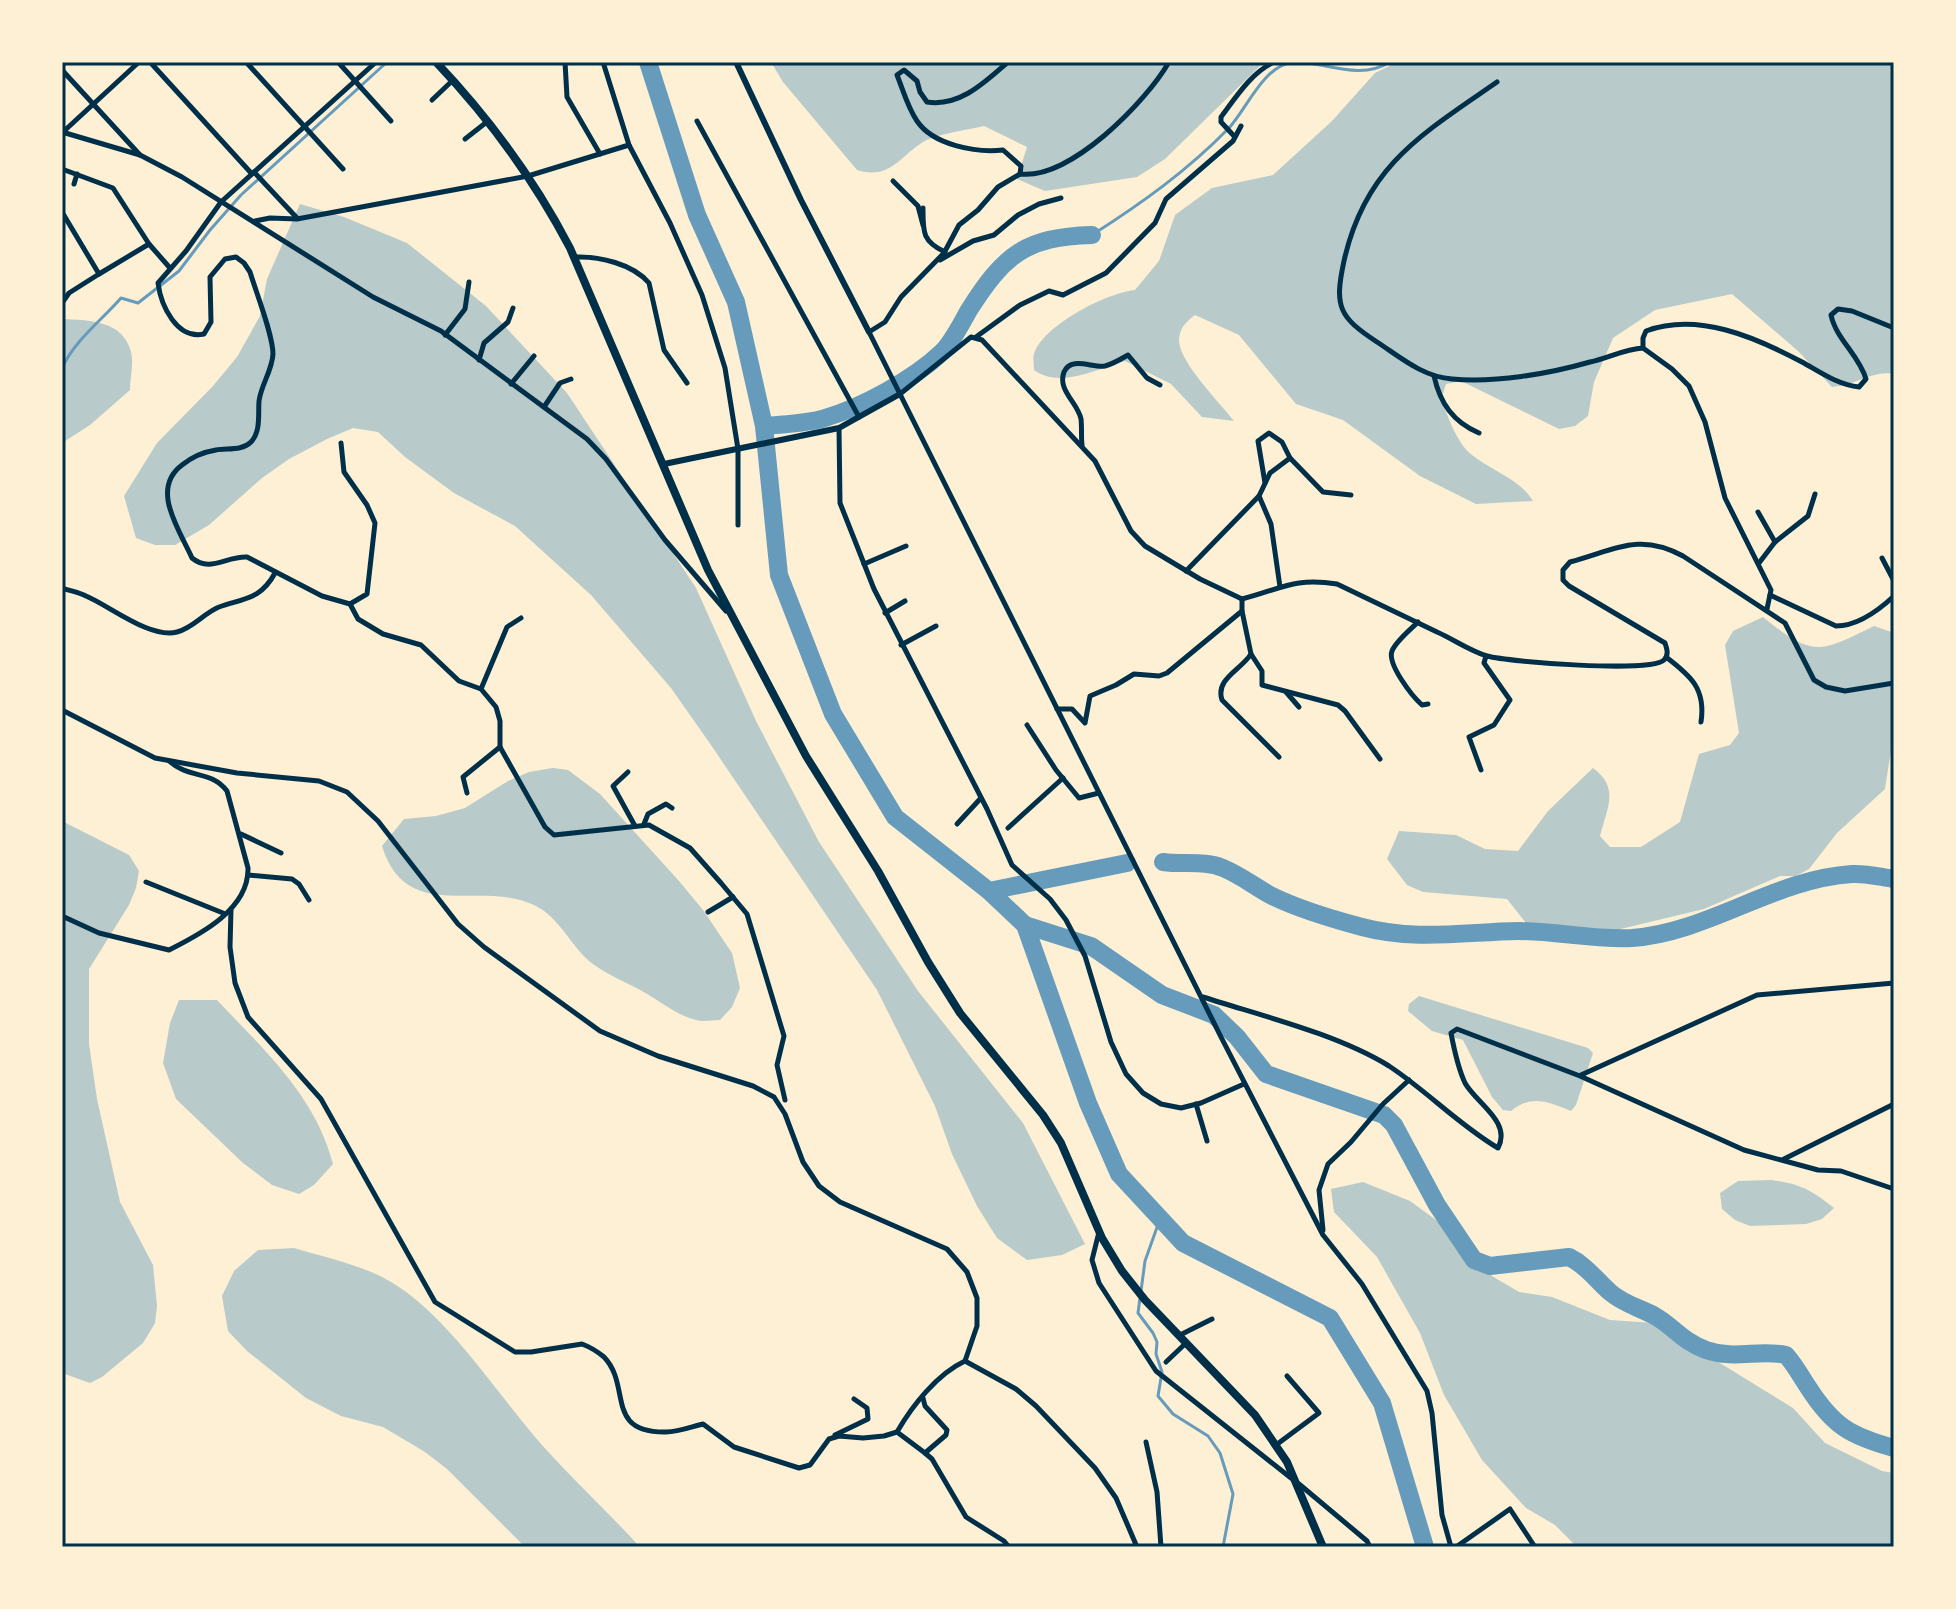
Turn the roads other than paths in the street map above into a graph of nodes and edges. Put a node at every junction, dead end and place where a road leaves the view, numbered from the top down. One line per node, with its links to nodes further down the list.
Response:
1 (139, 62): 18 (street)
2 (150, 62): 32 (street)
3 (246, 62): 23 (street)
4 (338, 62): 15 (street)
5 (376, 62): 15 (street)
6 (436, 62): 14 (highway)
7 (565, 62): 28 (street)
8 (603, 62): 27 (street)
9 (736, 62): 55 (street)
10 (1008, 62): 34 (street)
11 (1169, 62): 34 (street)
12 (1274, 62): 25 (street)
13 (62, 70): 18 (street)
14 (453, 80): 17 (street); 19 (highway)
15 (356, 81): 20 (street); 23 (street)
16 (1497, 82): 61 (street)
17 (432, 100)
18 (93, 105): 24 (street); 29 (street)
19 (488, 120): 26 (street); 35 (highway)
20 (391, 121)
21 (697, 121): 68 (street)
22 (1241, 126): 25 (street)
23 (306, 127): 31 (street); 32 (street)
24 (62, 132): 29 (street)
25 (1233, 135): 57 (street)
26 (465, 139)
27 (629, 145): 28 (street); 73 (street)
28 (600, 154): 35 (street)
29 (140, 155): 39 (street)
30 (62, 169): 33 (street)
31 (343, 169)
32 (254, 173): 39 (street); 42 (street)
33 (77, 174): 37 (street); 45 (street)
34 (1020, 174): 46 (street)
35 (528, 176): 42 (street); 47 (highway)
36 (893, 181): 44 (street)
37 (74, 184)
38 (1061, 198): 48 (street)
39 (223, 202): 43 (street); 49 (street)
40 (923, 208): 44 (street)
41 (62, 212): 50 (street)
42 (297, 219): 43 (street)
43 (254, 221): 56 (street)
44 (923, 225): 46 (street)
45 (149, 244): 49 (street); 50 (street)
46 (945, 252): 48 (street)
47 (574, 257): 63 (street); 75 (highway)
48 (935, 262): 55 (street)
49 (170, 268): 88 (street)
50 (99, 274): 52 (street)
51 (469, 282): 56 (street)
52 (62, 303)
53 (513, 308): 60 (street)
54 (1894, 328): 58 (street)
55 (869, 332): 66 (street)
56 (445, 335): 60 (street)
57 (975, 337): 66 (street); 72 (street)
58 (1643, 348): 61 (street); 85 (street)
59 (534, 356): 64 (street)
60 (479, 360): 64 (street)
61 (1434, 375): 70 (street)
62 (571, 379): 67 (street)
63 (687, 383)
64 (511, 384): 67 (street)
65 (1160, 385): 72 (street)
66 (900, 394): 68 (street); 113 (street)
67 (544, 407): 100 (street)
68 (857, 415): 69 (street)
69 (839, 428): 73 (street); 86 (street)
70 (1479, 433)
71 (341, 443): 96 (street)
72 (1082, 446): 87 (street)
73 (742, 449): 75 (street); 81 (street)
74 (1290, 458): 76 (street); 76 (street); 78 (street)
75 (664, 464): 100 (highway)
76 (1265, 483): 79 (street)
77 (1815, 494): 82 (street)
78 (1351, 495)
79 (1259, 496): 87 (street); 90 (street)
80 (1758, 512): 82 (street)
81 (738, 525)
82 (1775, 542): 85 (street)
83 (906, 546): 86 (street)
84 (1882, 558): 89 (street)
85 (1759, 563): 92 (street)
86 (864, 564): 99 (street)
87 (1186, 571): 94 (street)
88 (275, 573): 91 (street); 96 (street)
89 (1894, 581)
90 (1280, 587): 94 (street); 102 (street)
91 (62, 588)
92 (1770, 595): 93 (street); 97 (street)
93 (1894, 596)
94 (1242, 599): 98 (street)
95 (905, 601): 99 (street)
96 (350, 604): 109 (street)
97 (1767, 609): 107 (street); 108 (street)
98 (1242, 611): 105 (street); 113 (street)
99 (885, 613): 104 (street)
100 (729, 614): 153 (highway)
101 (521, 618): 109 (street)
102 (1418, 622): 106 (street); 111 (street)
103 (936, 626): 104 (street)
104 (901, 645): 126 (street)
105 (1251, 654): 110 (street); 118 (street)
106 (1486, 656): 107 (street); 121 (street)
107 (1666, 657): 115 (street)
108 (1894, 683)
109 (481, 689): 117 (street)
110 (1286, 692): 112 (street); 119 (street)
111 (1428, 704)
112 (1299, 707)
113 (1057, 709): 125 (street)
114 (62, 710): 120 (street)
115 (1701, 722)
116 (1027, 725): 123 (street)
117 (500, 747): 124 (street); 130 (street)
118 (1279, 757)
119 (1380, 759)
120 (168, 760): 132 (street); 157 (street)
121 (1481, 770)
122 (628, 772): 130 (street)
123 (1063, 778): 125 (street); 131 (street)
124 (467, 793)
125 (1099, 793): 143 (street)
126 (981, 798): 128 (street); 148 (street)
127 (672, 808): 129 (street)
128 (957, 824)
129 (644, 825): 130 (street); 136 (street)
130 (635, 826)
131 (1008, 828)
132 (240, 833): 133 (street); 134 (street)
133 (281, 853)
134 (248, 875): 137 (street); 138 (street)
135 (146, 882): 140 (street)
136 (733, 897): 139 (street); 147 (street)
137 (309, 900)
138 (231, 909): 140 (street); 163 (street)
139 (708, 912)
140 (224, 914): 141 (street)
141 (62, 916)
142 (1894, 983): 144 (street)
143 (1202, 997): 145 (street); 146 (street)
144 (1580, 1076): 145 (street); 151 (street)
145 (1409, 1080): 154 (street)
146 (1244, 1084): 148 (street); 154 (street)
147 (785, 1100)
148 (1196, 1104): 150 (street)
149 (1894, 1104): 151 (street)
150 (1207, 1141)
151 (1782, 1160): 152 (street)
152 (1894, 1189)
153 (1099, 1231): 156 (highway); 167 (street)
154 (1323, 1235): 173 (street)
155 (1212, 1319): 156 (street)
156 (1182, 1340): 158 (street); 165 (highway)
157 (965, 1361): 160 (street); 169 (street)
158 (1166, 1362)
159 (1287, 1376): 165 (street)
160 (923, 1397): 162 (street); 166 (street)
161 (854, 1399): 163 (street)
162 (897, 1432): 163 (street); 166 (street)
163 (831, 1438)
164 (1146, 1442): 170 (street)
165 (1276, 1445): 167 (highway)
166 (925, 1453): 168 (street)
167 (1298, 1483): 171 (highway); 172 (street)
168 (1009, 1547)
169 (1137, 1547)
170 (1161, 1547)
171 (1323, 1547)
172 (1370, 1547)
173 (1454, 1547): 174 (street)
174 (1535, 1547)

